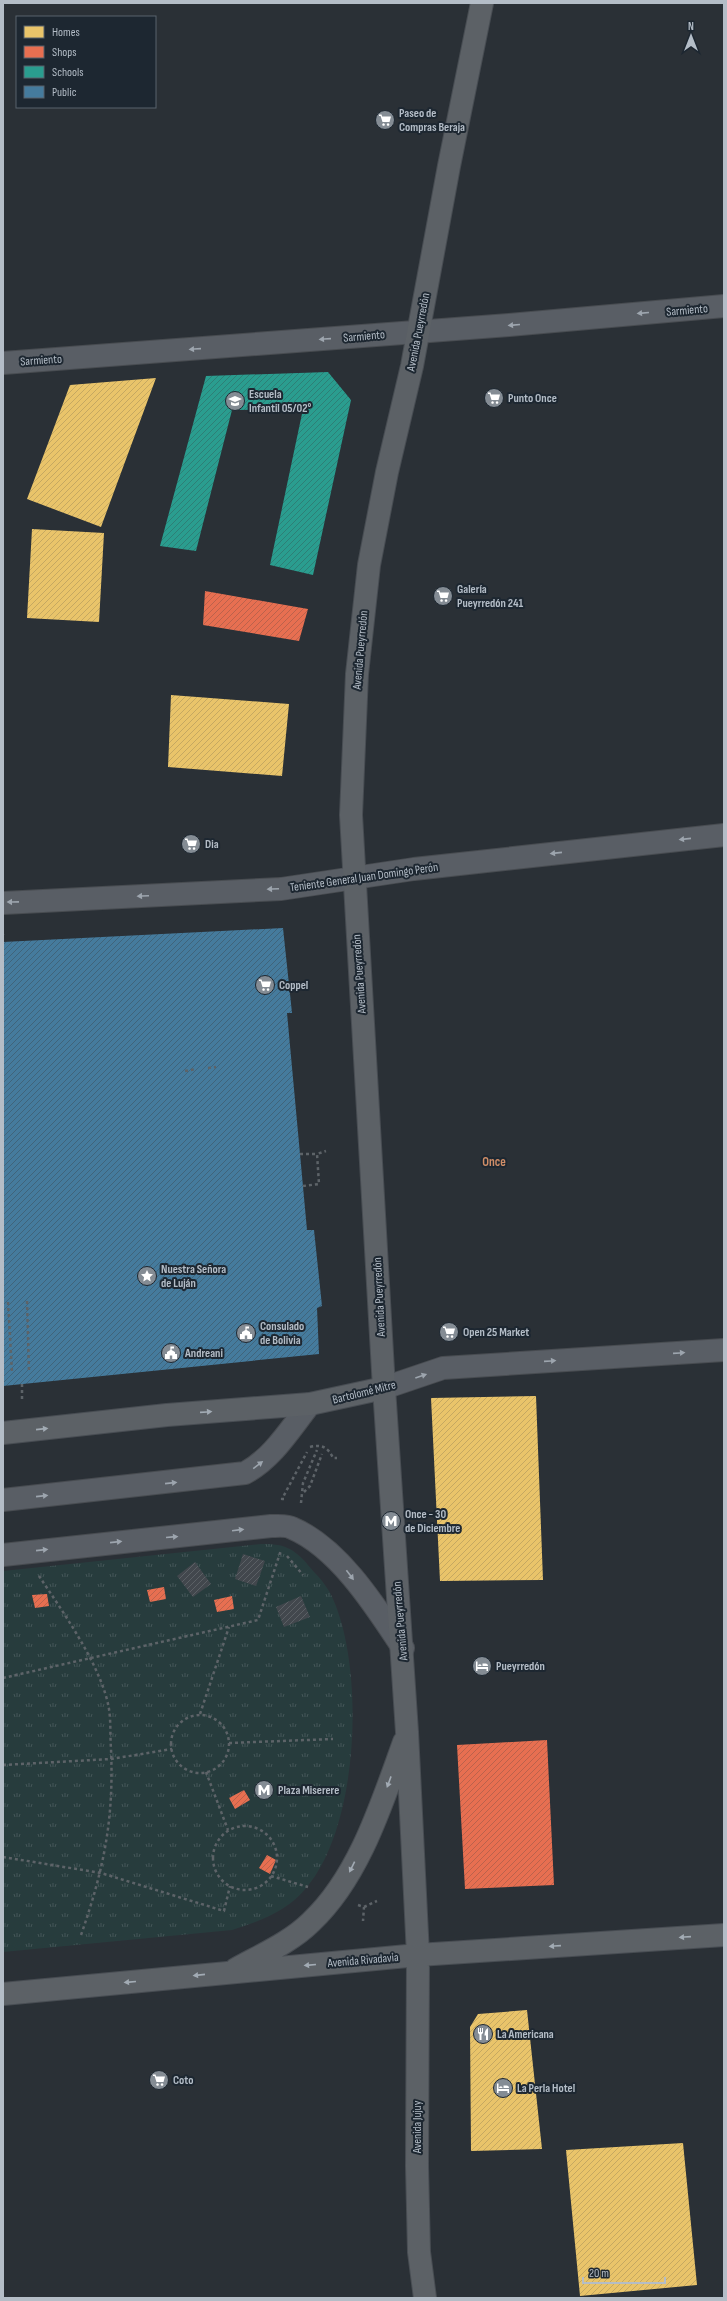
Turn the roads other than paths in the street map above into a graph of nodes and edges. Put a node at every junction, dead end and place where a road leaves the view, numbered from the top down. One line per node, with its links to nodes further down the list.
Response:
1 (482, 3): 3 (main road, Avenida Pueyrredón)
2 (724, 306): 3 (street, Sarmiento, one-way to 3)
3 (419, 330): 4 (street, Sarmiento, one-way to 4); 6 (main road, Avenida Pueyrredón)
4 (3, 363)
5 (724, 835): 6 (street, Teniente General Juan Domingo Perón, one-way to 6)
6 (353, 877): 7 (street, Teniente General Juan Domingo Perón, one-way to 7); 9 (main road, Avenida Pueyrredón)
7 (3, 903)
8 (724, 1350): 9 (street, Bartolomé Mitre, one-way to 8)
9 (384, 1388): 10 (main road, Bartolomé Mitre); 14 (main road, Avenida Pueyrredón)
10 (310, 1404): 11 (main road, Bartolomé Mitre, one-way to 10); 12 (street, one-way to 10)
11 (3, 1433)
12 (3, 1500)
13 (3, 1555): 14 (street, one-way to 14)
14 (403, 1648): 15 (main road, Avenida Pueyrredón)
15 (407, 1732): 17 (main road, Avenida Pueyrredón); 18 (main road, one-way to 18)
16 (724, 1934): 17 (main road, Avenida Rivadavia, one-way to 17)
17 (418, 1955): 18 (main road, Avenida Rivadavia, one-way to 18); 20 (main road, Avenida Jujuy)
18 (230, 1972): 19 (main road, Avenida Rivadavia, one-way to 19)
19 (3, 1994)
20 (425, 2298)

